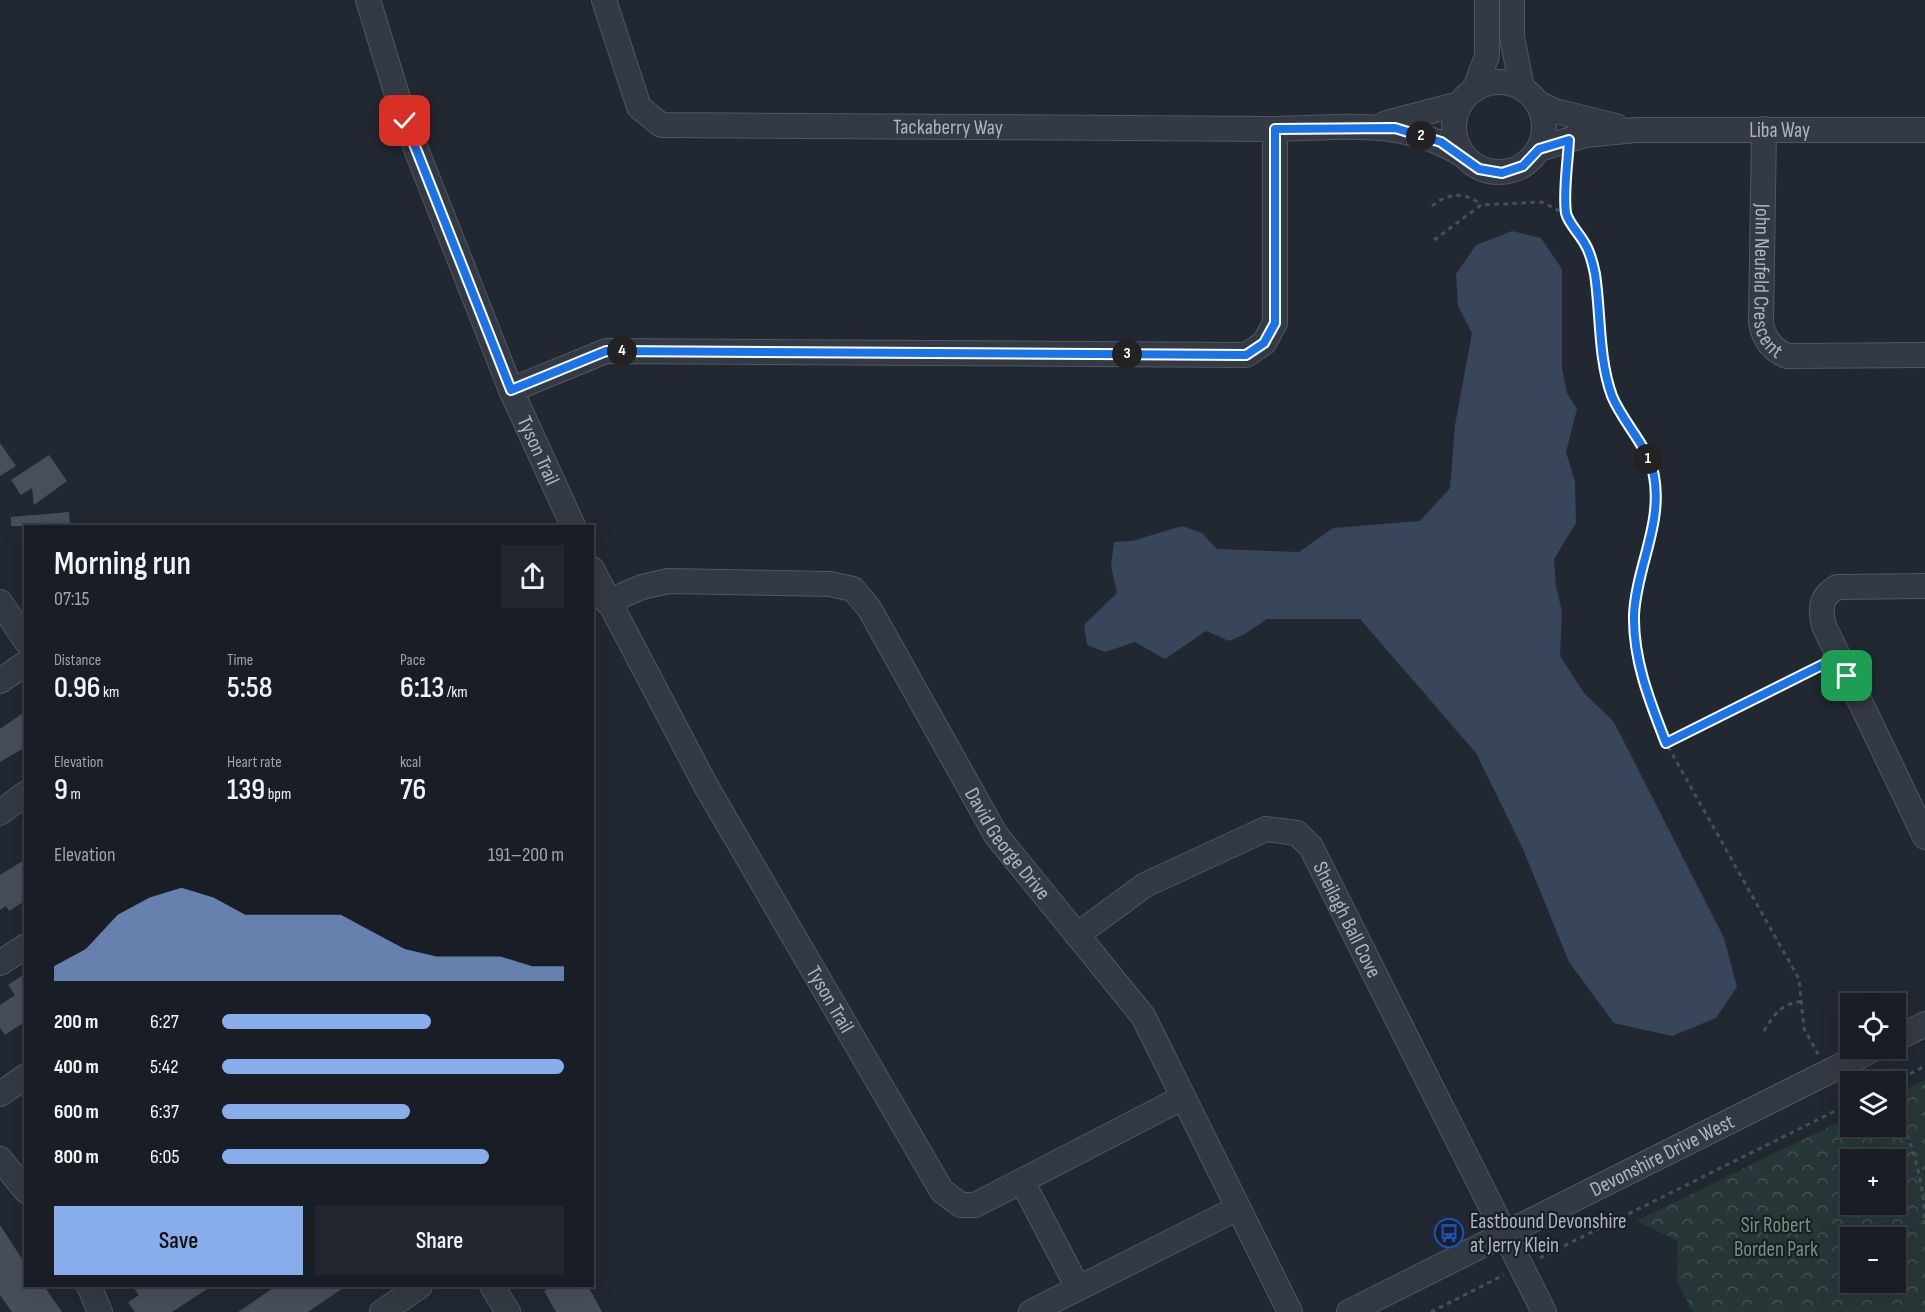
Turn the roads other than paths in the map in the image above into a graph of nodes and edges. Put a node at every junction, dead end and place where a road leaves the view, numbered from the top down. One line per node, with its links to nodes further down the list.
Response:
1 (368, 0): 15 (street, Tyson Trail)
2 (604, 0): 8 (street, Tackaberry Way)
3 (1487, 0): 6 (street)
4 (1512, 0): 5 (street)
5 (1530, 95): 6 (street); 10 (street, Liba Way); 12 (street)
6 (1467, 96): 7 (street); 13 (street)
7 (1375, 127): 8 (street, Tackaberry Way); 13 (street)
8 (1275, 129): 15 (street)
9 (1764, 129): 10 (street, Liba Way); 11 (street, Liba Way); 14 (street, John Neufeld Crescent)
10 (1636, 130): 12 (street, Liba Way)
11 (1925, 130)
12 (1539, 149): 13 (street)
13 (1461, 154)
14 (1925, 356)
15 (511, 390): 16 (street, Tyson Trail)
16 (573, 525)
17 (594, 573): 20 (street, Tyson Trail)
18 (1925, 586): 24 (street)
19 (0, 602): 21 (street)
20 (607, 602): 25 (street, David George Drive); 35 (street, Tyson Trail)
21 (24, 639)
22 (24, 664): 23 (street)
23 (0, 681)
24 (1925, 837)
25 (1077, 935): 33 (street, David George Drive); 38 (street, Sheilagh Ball Cove)
26 (24, 947): 27 (street)
27 (0, 963)
28 (1925, 1024): 29 (street)
29 (1906, 1034)
30 (1854, 1059): 38 (street, Devonshire Drive West)
31 (24, 1077): 32 (street)
32 (0, 1094)
33 (1182, 1098): 35 (street, Tyson Trail); 37 (street, David George Drive)
34 (0, 1159): 36 (street)
35 (1022, 1181): 42 (street)
36 (24, 1189)
37 (1238, 1208): 42 (street); 47 (street, David George Drive)
38 (1503, 1233): 48 (street, Devonshire Drive West); 49 (street, Sheilagh Ball Cove)
39 (89, 1287): 43 (street)
40 (419, 1287): 44 (street)
41 (493, 1287): 45 (street)
42 (1078, 1288): 46 (street)
43 (100, 1312)
44 (382, 1312)
45 (508, 1312)
46 (1031, 1312)
47 (1290, 1312)
48 (1349, 1312)
49 (1544, 1312)

